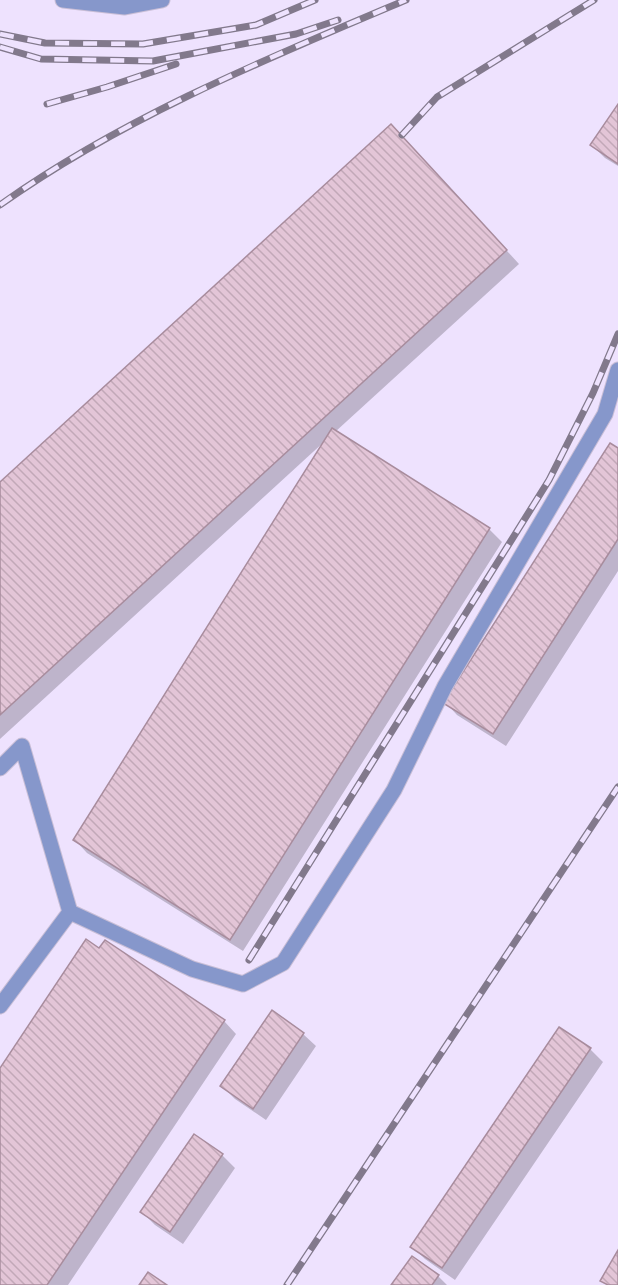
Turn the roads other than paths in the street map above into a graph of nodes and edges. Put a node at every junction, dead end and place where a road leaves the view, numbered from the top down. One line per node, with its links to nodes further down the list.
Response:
1 (63, 0): 2 (lane)
2 (162, 0)
3 (618, 370): 5 (lane)
4 (0, 768): 5 (lane)
5 (69, 912): 6 (lane)
6 (0, 1006)

